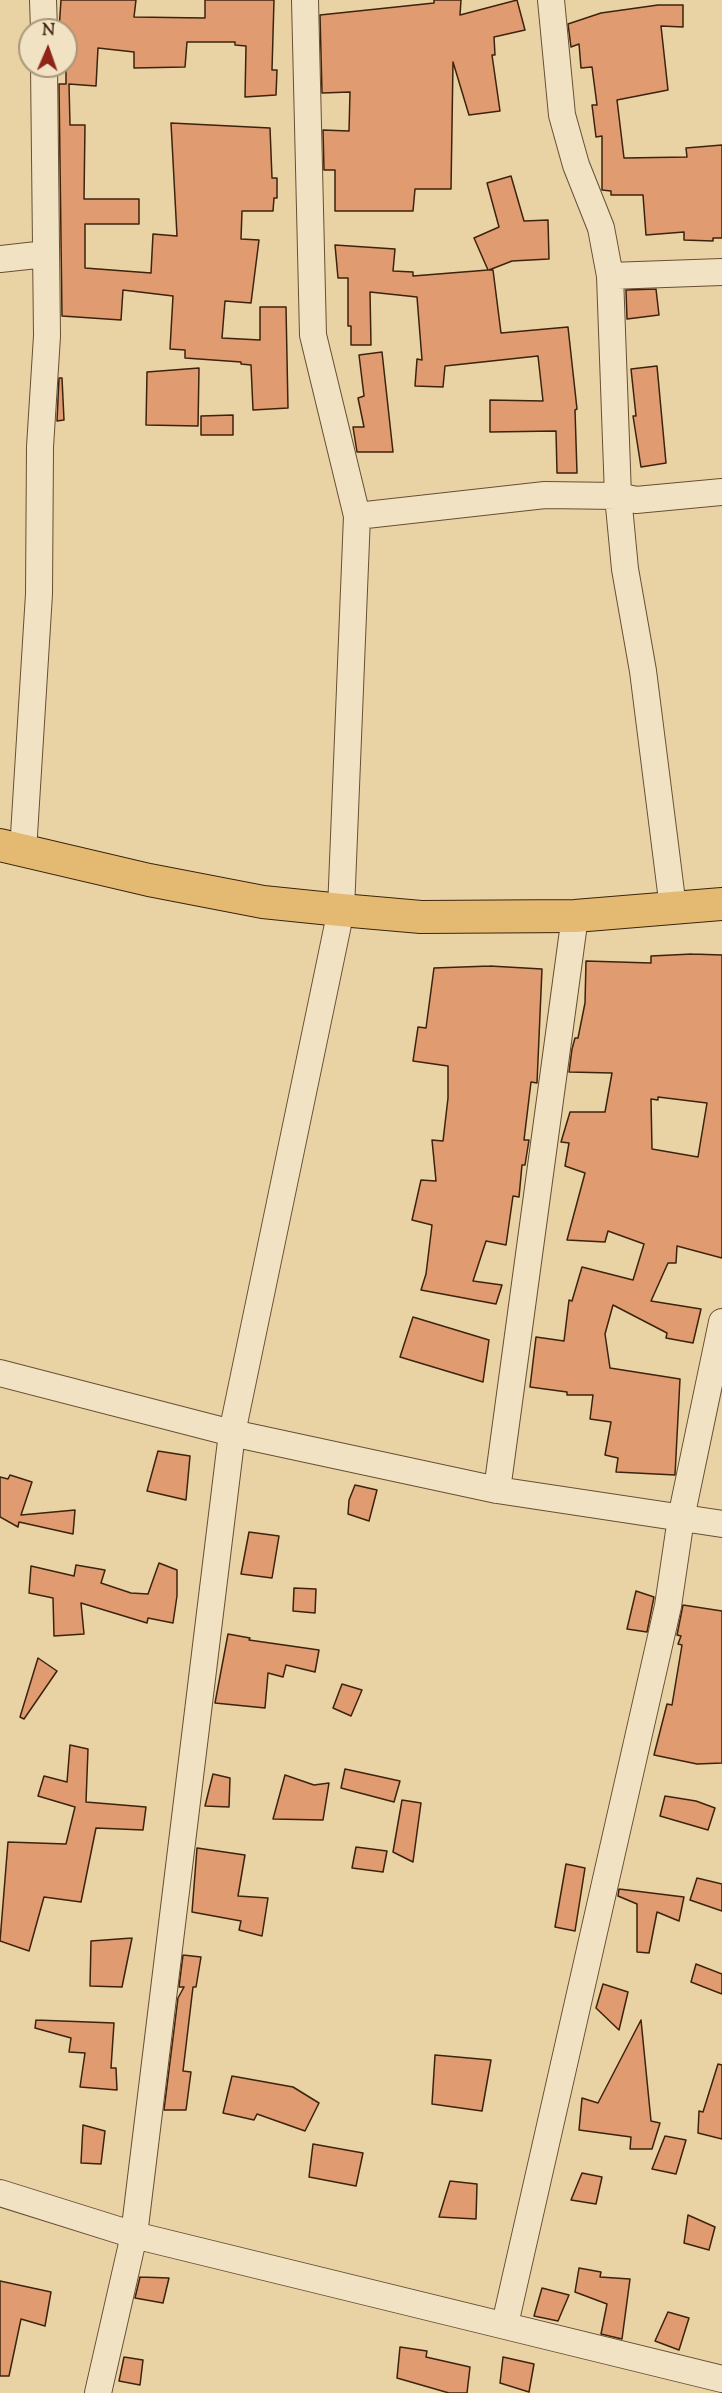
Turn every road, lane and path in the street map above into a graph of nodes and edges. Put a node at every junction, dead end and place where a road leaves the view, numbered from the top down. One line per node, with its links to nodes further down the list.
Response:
1 (43, 0): 4 (street)
2 (305, 0): 12 (street)
3 (551, 0): 9 (street)
4 (44, 18)
5 (44, 78): 6 (street)
6 (46, 254): 7 (street); 13 (street)
7 (0, 259)
8 (722, 272): 9 (street)
9 (610, 276): 11 (street)
10 (722, 492): 11 (street)
11 (618, 496): 12 (street); 15 (street)
12 (357, 516): 16 (street)
13 (12, 848): 16 (main road)
14 (722, 904): 15 (main road)
15 (673, 908): 17 (main road)
16 (340, 910): 17 (main road); 20 (street)
17 (575, 916): 21 (street)
18 (722, 1322): 22 (street)
19 (0, 1372): 20 (street)
20 (232, 1432): 21 (street); 25 (street)
21 (497, 1490): 22 (street)
22 (681, 1518): 23 (street); 26 (street)
23 (722, 1524)
24 (0, 2193): 25 (street)
25 (135, 2235): 26 (street); 29 (street)
26 (505, 2324): 28 (street)
27 (722, 2379): 28 (street)
28 (693, 2383)
29 (98, 2393)

